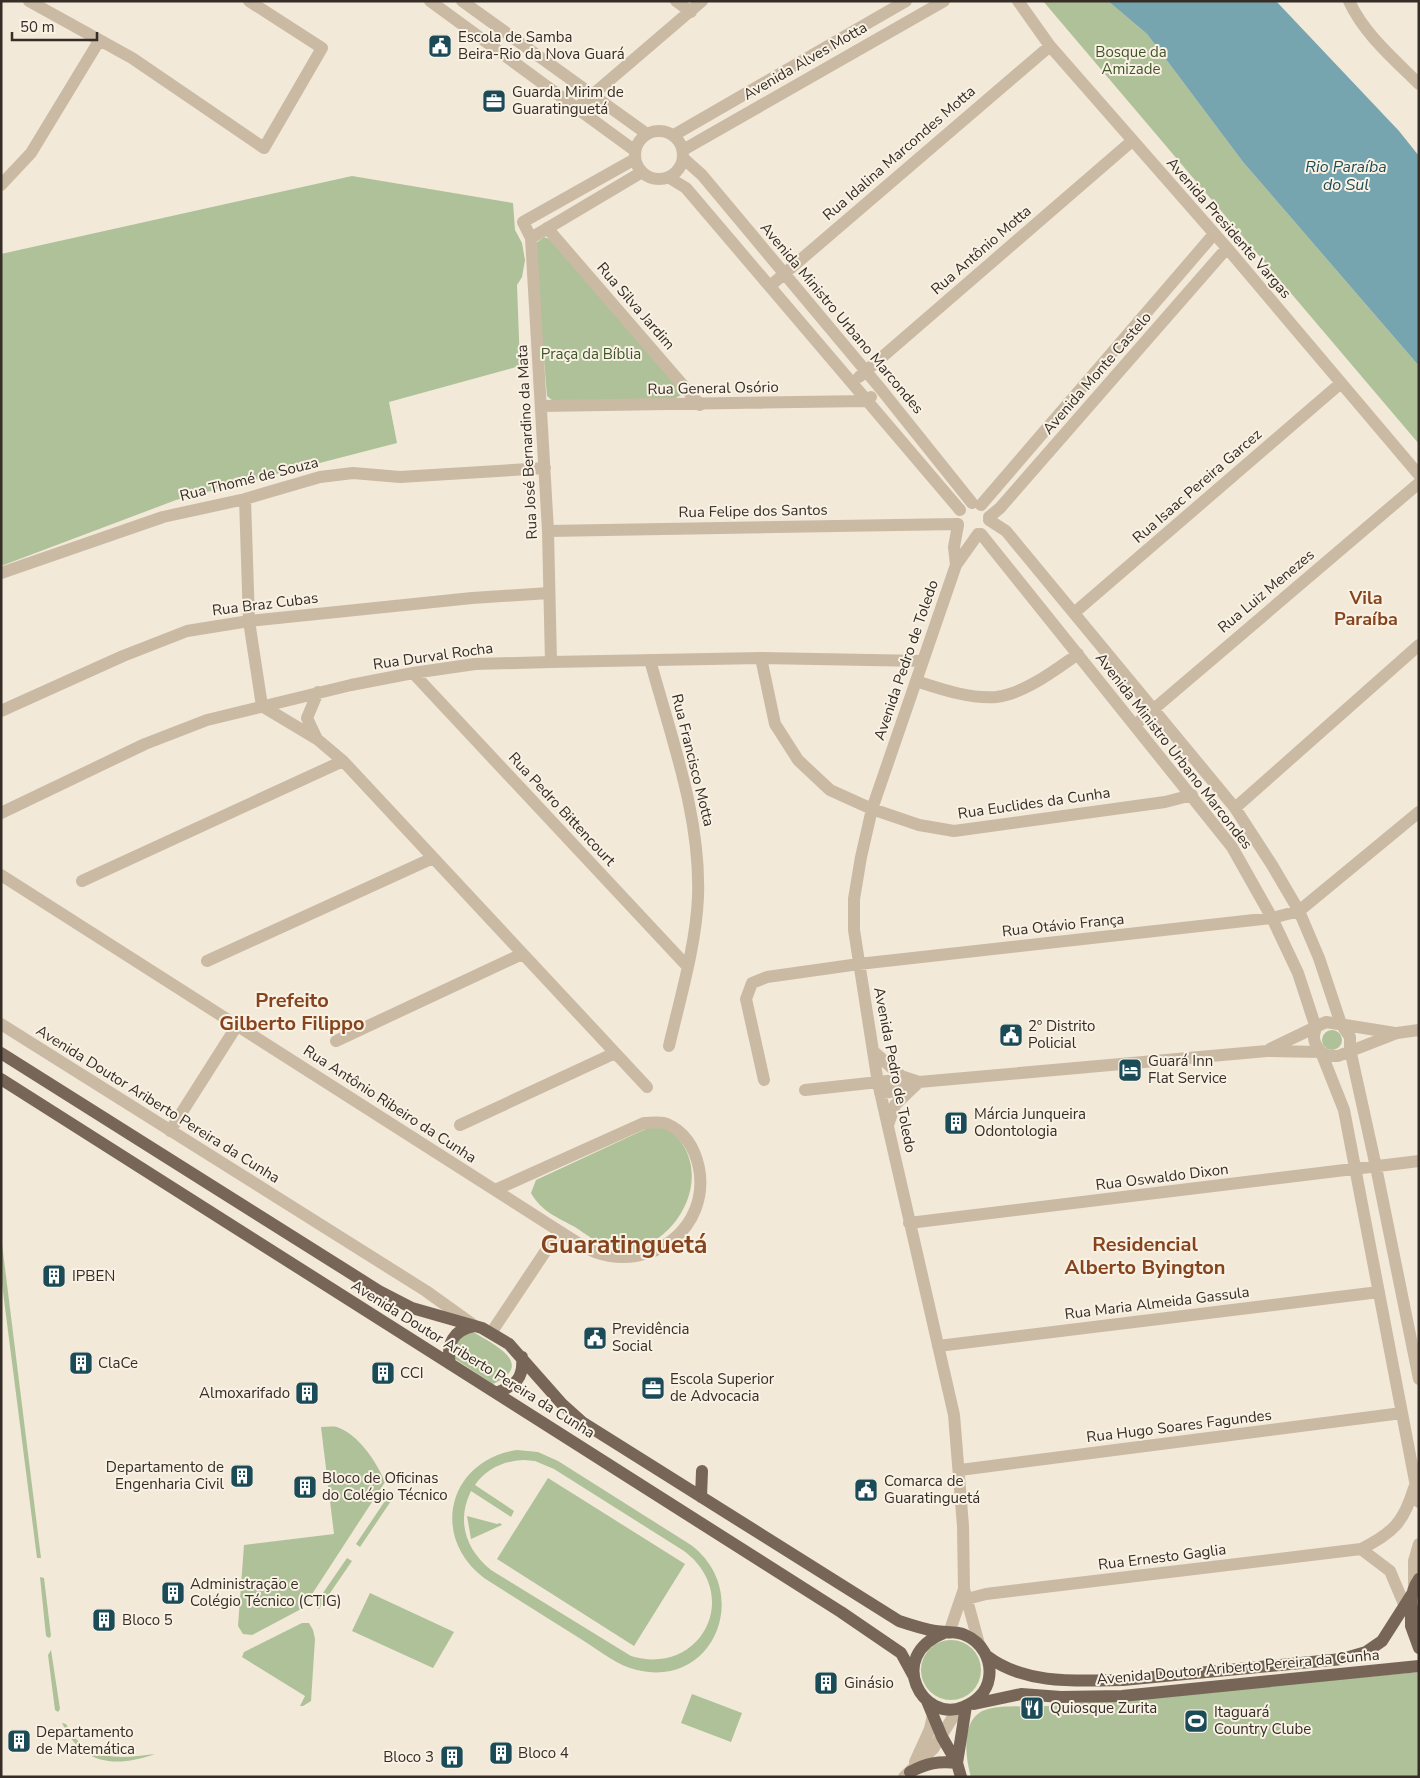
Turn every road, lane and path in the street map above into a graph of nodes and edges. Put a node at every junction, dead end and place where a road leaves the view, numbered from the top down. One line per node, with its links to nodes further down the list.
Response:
1 (29, 1): 12 (street)
2 (249, 1): 12 (street)
3 (430, 1): 18 (street)
4 (462, 1): 17 (street)
5 (676, 1): 11 (street)
6 (702, 1): 11 (street)
7 (906, 1): 14 (street, Avenida Alves Motta)
8 (944, 1): 15 (street, Avenida Alves Motta)
9 (1018, 1): 13 (street, Avenida Presidente Vargas)
10 (1349, 1): 16 (street)
11 (691, 12): 17 (street)
12 (99, 42): 26 (street)
13 (1050, 46): 21 (street, Avenida Presidente Vargas); 31 (street, Rua Idalina Marcondes Motta)
14 (827, 47): 15 (street); 20 (street, Avenida Alves Motta)
15 (835, 63): 22 (street, Avenida Alves Motta)
16 (1419, 84)
17 (593, 95): 18 (street); 19 (street)
18 (577, 108): 23 (street)
19 (646, 134): 20 (street); 23 (street)
20 (674, 136): 22 (street)
21 (1132, 141): 28 (street, Avenida Presidente Vargas); 33 (street, Rua Antônio Motta)
22 (683, 154): 25 (street); 31 (street, Avenida Ministro Urbano Marcondes)
23 (635, 155): 24 (street); 29 (street, Rua José Bernardino da Mata)
24 (642, 172): 25 (street); 27 (street)
25 (668, 177): 32 (street)
26 (1, 185)
27 (547, 228): 29 (street); 38 (street, Rua Silva Jardim)
28 (1214, 234): 30 (street, Avenida Presidente Vargas); 44 (street, Avenida Monte Castelo)
29 (531, 238): 39 (street, Rua José Bernardino da Mata)
30 (1227, 248): 35 (street, Avenida Presidente Vargas); 46 (street, Avenida Monte Castelo)
31 (784, 274): 32 (street, Rua Idalina Marcondes Motta); 33 (street, Avenida Ministro Urbano Marcondes)
32 (770, 286): 34 (street)
33 (866, 371): 34 (street, Rua Antônio Motta); 36 (street, Avenida Ministro Urbano Marcondes)
34 (852, 383): 37 (street)
35 (1341, 383): 41 (street, Avenida Presidente Vargas); 53 (street, Rua Isaac Pereira Garcez)
36 (880, 388): 37 (street); 44 (street, Avenida Ministro Urbano Marcondes)
37 (867, 401): 38 (street, Rua General Osório); 45 (street)
38 (700, 405): 39 (street, Rua General Osório)
39 (541, 406): 40 (street, Rua José Bernardino da Mata)
40 (545, 468): 43 (street, Rua Thomé de Souza); 48 (street, Rua José Bernardino da Mata)
41 (1419, 475)
42 (1419, 482): 65 (street, Rua Luiz Menezes)
43 (245, 499): 51 (street, Rua Thomé de Souza); 54 (street)
44 (976, 504): 45 (street); 46 (street)
45 (960, 510): 47 (street)
46 (989, 518): 49 (street); 53 (street, Avenida Ministro Urbano Marcondes)
47 (958, 524): 48 (street, Rua Felipe dos Santos); 49 (street); 50 (street)
48 (548, 531): 52 (street, Rua José Bernardino da Mata)
49 (979, 534): 50 (street); 56 (street, Avenida Ministro Urbano Marcondes)
50 (956, 565): 59 (street, Avenida Pedro de Toledo)
51 (1, 573)
52 (549, 593): 54 (street, Rua Braz Cubas); 60 (street, Rua José Bernardino da Mata)
53 (1074, 614): 65 (street, Avenida Ministro Urbano Marcondes)
54 (249, 621): 64 (street); 66 (street, Rua Braz Cubas)
55 (1419, 645): 71 (street)
56 (1078, 654): 62 (street); 67 (street, Avenida Ministro Urbano Marcondes)
57 (761, 658): 58 (street, Rua Durval Rocha); 59 (street, Rua Durval Rocha); 72 (street, Rua Euclides da Cunha)
58 (650, 660): 60 (street, Rua Durval Rocha); 83 (street, Rua Francisco Motta)
59 (923, 660): 62 (street, Avenida Pedro de Toledo)
60 (551, 662): 61 (street, Rua Durval Rocha)
61 (413, 673): 63 (street, Rua Durval Rocha); 83 (street, Rua Pedro Bittencourt)
62 (916, 681): 72 (street, Avenida Pedro de Toledo)
63 (318, 692): 64 (street, Rua Durval Rocha); 68 (street)
64 (262, 706): 68 (street); 74 (street, Rua Durval Rocha)
65 (1154, 709): 67 (street, Rua Luiz Menezes); 71 (street, Avenida Ministro Urbano Marcondes)
66 (1, 711)
67 (1135, 725): 70 (street, Avenida Ministro Urbano Marcondes)
68 (317, 739): 69 (street)
69 (343, 761): 75 (street); 77 (street)
70 (1192, 795): 72 (street, Rua Euclides da Cunha); 79 (street, Avenida Ministro Urbano Marcondes)
71 (1235, 808): 78 (street, Avenida Ministro Urbano Marcondes)
72 (872, 809): 82 (street, Avenida Pedro de Toledo)
73 (1419, 812): 78 (street)
74 (1, 813)
75 (433, 858): 80 (street); 81 (street)
76 (1, 875): 85 (street, Rua Antônio Ribeiro da Cunha)
77 (82, 881)
78 (1299, 911): 79 (street, Rua Otávio França); 86 (street, Avenida Ministro Urbano Marcondes)
79 (1272, 918): 82 (street, Rua Otávio França); 87 (street, Avenida Ministro Urbano Marcondes)
80 (522, 954): 90 (street); 97 (street)
81 (207, 961)
82 (859, 964): 93 (street, Avenida Pedro de Toledo); 99 (street, Rua Otávio França)
83 (687, 966): 91 (street, Rua Francisco Motta)
84 (1, 1024): 106 (street, Avenida Doutor Ariberto Pereira da Cunha)
85 (238, 1024): 106 (street); 110 (street, Rua Antônio Ribeiro da Cunha)
86 (1341, 1024): 87 (street); 89 (street); 92 (street, Avenida Ministro Urbano Marcondes)
87 (1316, 1028): 94 (street); 95 (street, Avenida Ministro Urbano Marcondes)
88 (1419, 1030): 89 (street)
89 (1397, 1033): 92 (street)
90 (336, 1041)
91 (669, 1046)
92 (1350, 1049): 95 (street); 108 (street, Avenida Ministro Urbano Marcondes)
93 (873, 1051): 100 (street); 102 (street, Avenida Pedro de Toledo)
94 (1267, 1051): 95 (street); 100 (street)
95 (1321, 1052): 109 (street, Avenida Ministro Urbano Marcondes)
96 (1, 1053): 114 (main road, Avenida Doutor Ariberto Pereira da Cunha)
97 (615, 1053): 101 (street); 104 (street)
98 (1, 1079): 118 (main road, Avenida Doutor Ariberto Pereira da Cunha)
99 (764, 1080)
100 (911, 1084): 102 (street); 105 (street)
101 (647, 1087)
102 (879, 1088): 103 (street); 105 (street, Avenida Pedro de Toledo)
103 (805, 1090)
104 (460, 1125)
105 (888, 1125): 111 (street, Avenida Pedro de Toledo)
106 (170, 1131): 114 (street, Avenida Doutor Ariberto Pereira da Cunha)
107 (1419, 1161): 108 (street, Rua Oswaldo Dixon)
108 (1376, 1167): 109 (street, Rua Oswaldo Dixon); 119 (street, Avenida Ministro Urbano Marcondes)
109 (1355, 1170): 111 (street, Rua Oswaldo Dixon); 113 (street, Avenida Ministro Urbano Marcondes)
110 (495, 1190): 112 (street, Rua Antônio Ribeiro da Cunha); 112 (street, Rua Antônio Ribeiro da Cunha)
111 (909, 1223): 116 (street, Avenida Pedro de Toledo)
112 (559, 1231): 115 (street)
113 (1379, 1292): 116 (street, Rua Maria Almeida Gassula); 121 (street, Avenida Ministro Urbano Marcondes)
114 (474, 1326): 115 (main road, Avenida Doutor Ariberto Pereira da Cunha); 118 (main road)
115 (492, 1333): 117 (main road, Avenida Doutor Ariberto Pereira da Cunha)
116 (938, 1346): 122 (street, Avenida Pedro de Toledo)
117 (522, 1357): 120 (main road); 125 (main road, Avenida Doutor Ariberto Pereira da Cunha)
118 (450, 1364): 120 (main road, Avenida Doutor Ariberto Pereira da Cunha)
119 (1419, 1379)
120 (496, 1393): 137 (main road, Avenida Doutor Ariberto Pereira da Cunha)
121 (1402, 1413): 122 (street, Rua Hugo Soares Fagundes); 124 (street, Avenida Ministro Urbano Marcondes)
122 (960, 1470): 130 (street, Avenida Pedro de Toledo)
123 (702, 1472): 125 (main road)
124 (1416, 1483): 126 (street, Avenida Ministro Urbano Marcondes); 128 (street)
125 (701, 1497): 132 (main road, Avenida Doutor Ariberto Pereira da Cunha)
126 (1419, 1502)
127 (1419, 1544): 129 (street)
128 (1361, 1548): 129 (street); 130 (street, Rua Ernesto Gaglia)
129 (1412, 1593): 131 (main road); 134 (main road); 135 (main road, Avenida Doutor Ariberto Pereira da Cunha)
130 (966, 1594): 132 (street, Avenida Pedro de Toledo); 133 (street, Avenida Pedro de Toledo)
131 (1419, 1625)
132 (947, 1633): 133 (main road); 137 (main road)
133 (979, 1644): 135 (main road)
134 (1419, 1648)
135 (987, 1656): 139 (main road)
136 (1419, 1666): 139 (main road, Avenida Doutor Ariberto Pereira da Cunha)
137 (914, 1680): 138 (main road)
138 (927, 1701): 139 (main road); 140 (main road)
139 (965, 1707): 141 (street); 142 (main road)
140 (933, 1715): 141 (main road); 143 (street)
141 (942, 1737): 142 (main road); 143 (street)
142 (957, 1763): 143 (main road); 144 (main road)
143 (907, 1774)
144 (961, 1777)

